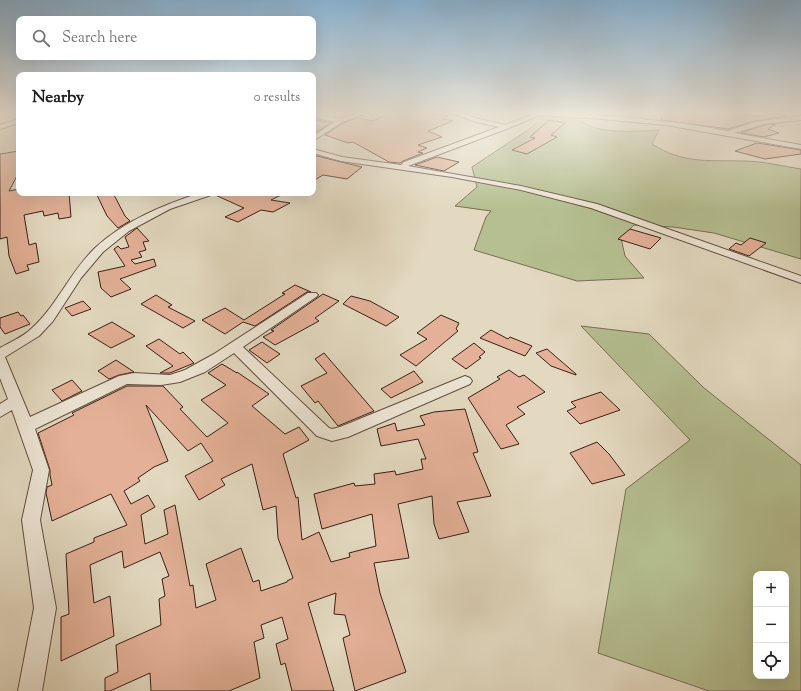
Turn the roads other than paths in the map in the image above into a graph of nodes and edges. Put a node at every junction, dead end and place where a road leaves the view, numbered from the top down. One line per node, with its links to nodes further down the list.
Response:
1 (463, 144): 5 (street)
2 (787, 144): 3 (street)
3 (801, 147)
4 (316, 152): 5 (street)
5 (404, 166): 7 (street)
6 (199, 196): 10 (street)
7 (801, 280)
8 (312, 295): 9 (street)
9 (235, 346): 12 (street); 15 (street)
10 (0, 354)
11 (0, 360): 13 (street)
12 (465, 381)
13 (16, 401): 14 (street); 15 (street)
14 (0, 411)
15 (26, 426): 16 (street)
16 (30, 691)

